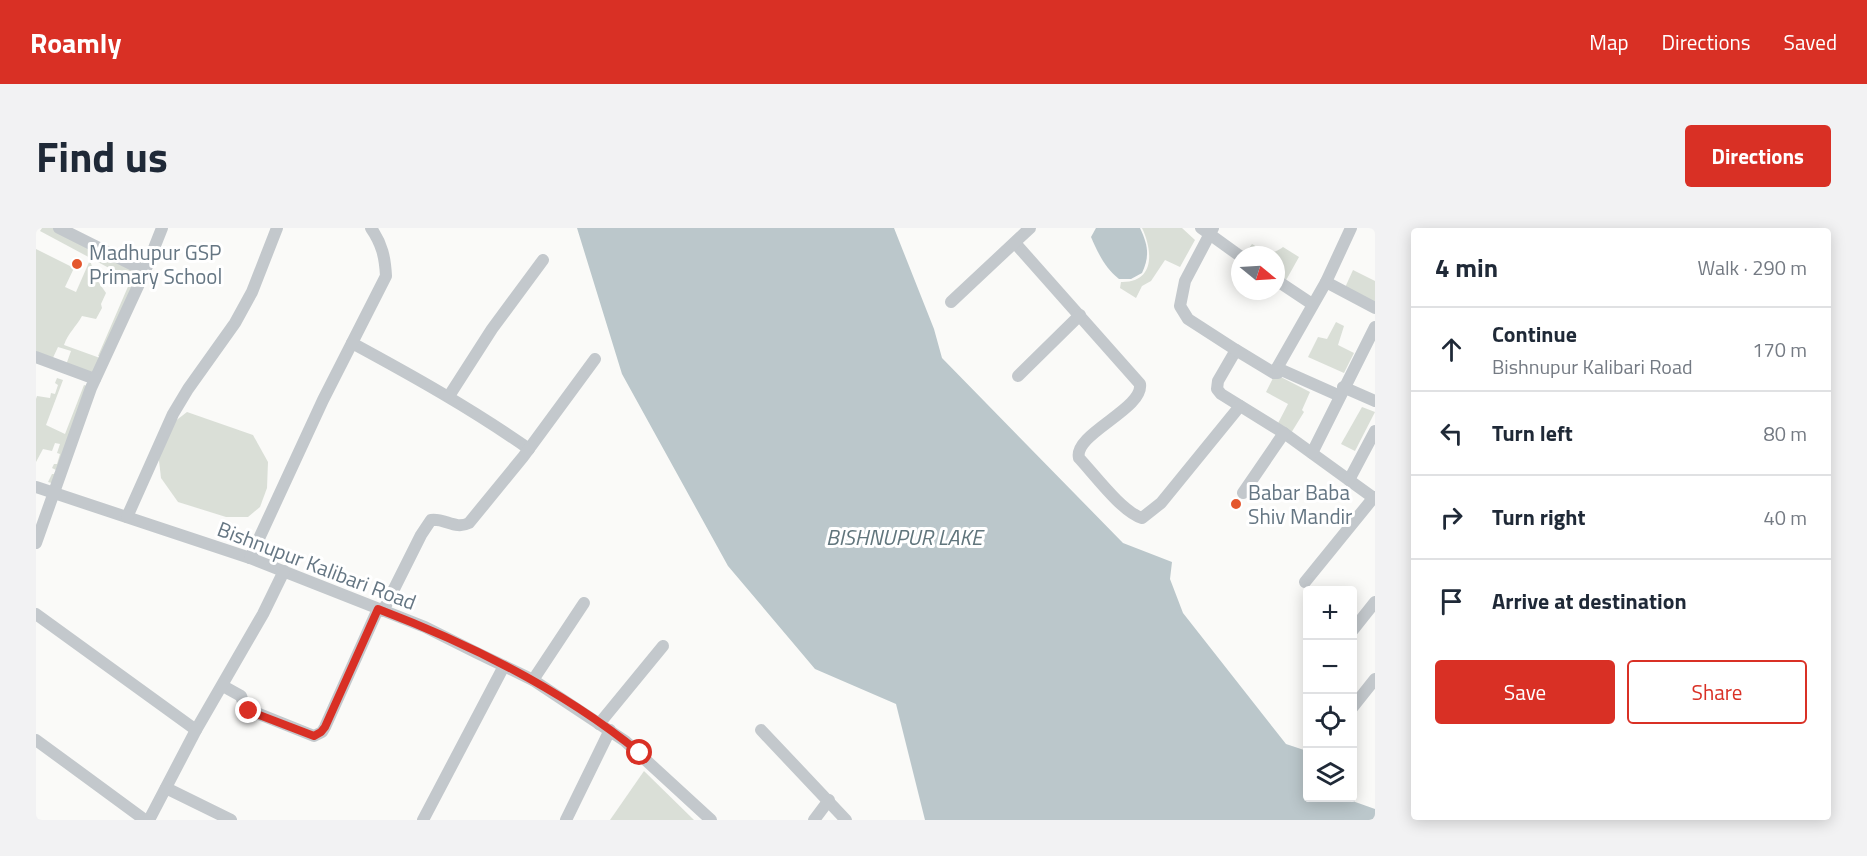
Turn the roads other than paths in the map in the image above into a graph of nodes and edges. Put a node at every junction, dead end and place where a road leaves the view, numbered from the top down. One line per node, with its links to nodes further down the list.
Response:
1 (59, 228): 11 (street)
2 (162, 228): 11 (street)
3 (277, 228): 39 (street)
4 (371, 228): 19 (street)
5 (1030, 228): 8 (street)
6 (1352, 228): 12 (street)
7 (1208, 230): 9 (street); 20 (street)
8 (1015, 243): 14 (street); 17 (street)
9 (1231, 249)
10 (543, 260): 27 (street)
11 (145, 271): 25 (street)
12 (1326, 282): 15 (street); 16 (street)
13 (1285, 286): 15 (street)
14 (951, 302)
15 (1312, 304): 23 (street)
16 (1375, 308)
17 (1080, 315): 24 (street); 29 (street)
18 (1375, 327): 26 (street)
19 (352, 344): 27 (street); 41 (street)
20 (1236, 350): 23 (street); 29 (street)
21 (36, 357): 25 (street)
22 (595, 359): 32 (street)
23 (1278, 370): 26 (street)
24 (1018, 376)
25 (95, 379): 36 (street)
26 (1341, 391): 28 (street); 33 (street)
27 (449, 396): 32 (street)
28 (1375, 401)
29 (1240, 406): 31 (street)
30 (1375, 431): 34 (street)
31 (1284, 433): 33 (street); 37 (street)
32 (529, 449): 46 (street)
33 (1312, 453): 34 (street)
34 (1349, 480): 38 (street)
35 (36, 488): 36 (street, Bishnupur Kalibari Road)
36 (52, 493): 39 (street, Bishnupur Kalibari Road); 40 (street)
37 (1244, 493)
38 (1374, 498): 43 (street)
39 (127, 517): 41 (street, Bishnupur Kalibari Road)
40 (36, 543)
41 (250, 558): 42 (street, Bishnupur Kalibari Road)
42 (284, 571): 46 (street, Bishnupur Kalibari Road); 53 (street)
43 (1305, 582)
44 (1375, 602): 48 (street)
45 (584, 603): 52 (street)
46 (380, 610): 50 (street, Bishnupur Kalibari Road); 53 (street)
47 (36, 614): 56 (street)
48 (1357, 626)
49 (663, 646): 55 (street)
50 (504, 666): 52 (street, Bishnupur Kalibari Road); 63 (street)
51 (1375, 679): 54 (street)
52 (533, 680): 55 (street, Bishnupur Kalibari Road)
53 (223, 686): 56 (street)
54 (1357, 703)
55 (605, 727): 64 (street); 65 (street, Bishnupur Kalibari Road)
56 (196, 730): 59 (street)
57 (761, 730): 60 (street)
58 (36, 740): 61 (street)
59 (166, 788): 61 (street); 62 (street)
60 (829, 800): 66 (street); 67 (street)
61 (147, 820)
62 (231, 820)
63 (423, 820)
64 (566, 820)
65 (711, 820)
66 (814, 820)
67 (846, 820)

